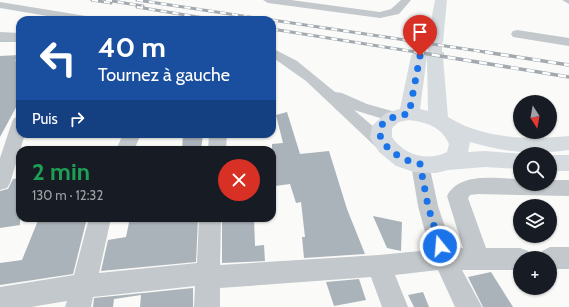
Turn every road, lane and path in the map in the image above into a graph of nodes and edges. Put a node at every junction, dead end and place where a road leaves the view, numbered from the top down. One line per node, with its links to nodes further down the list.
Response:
1 (270, 0): 2 (street)
2 (406, 0)
3 (441, 0): 10 (main road)
4 (0, 5): 5 (street)
5 (67, 16)
6 (517, 34): 9 (street)
7 (0, 36): 8 (street)
8 (16, 37)
9 (569, 42)
10 (430, 52): 13 (main road); 14 (main road)
11 (276, 54): 12 (street)
12 (329, 92): 13 (street); 17 (street)
13 (401, 115): 14 (main road); 17 (main road)
14 (442, 123): 16 (main road); 19 (main road)
15 (16, 138): 23 (street)
16 (569, 143)
17 (384, 145): 22 (main road)
18 (513, 161): 19 (main road)
19 (449, 162): 22 (main road)
20 (557, 163): 21 (main road)
21 (569, 163)
22 (420, 164): 29 (street)
23 (9, 172)
24 (569, 188): 30 (street)
25 (99, 222): 34 (street)
26 (210, 222): 33 (street)
27 (557, 258): 28 (street)
28 (569, 258)
29 (444, 259): 30 (street); 32 (street); 38 (street)
30 (478, 259): 31 (street)
31 (513, 259)
32 (380, 266): 33 (street); 37 (street)
33 (209, 277): 34 (street); 36 (street)
34 (80, 296): 35 (street)
35 (0, 300)
36 (207, 307)
37 (395, 307)
38 (469, 307)

